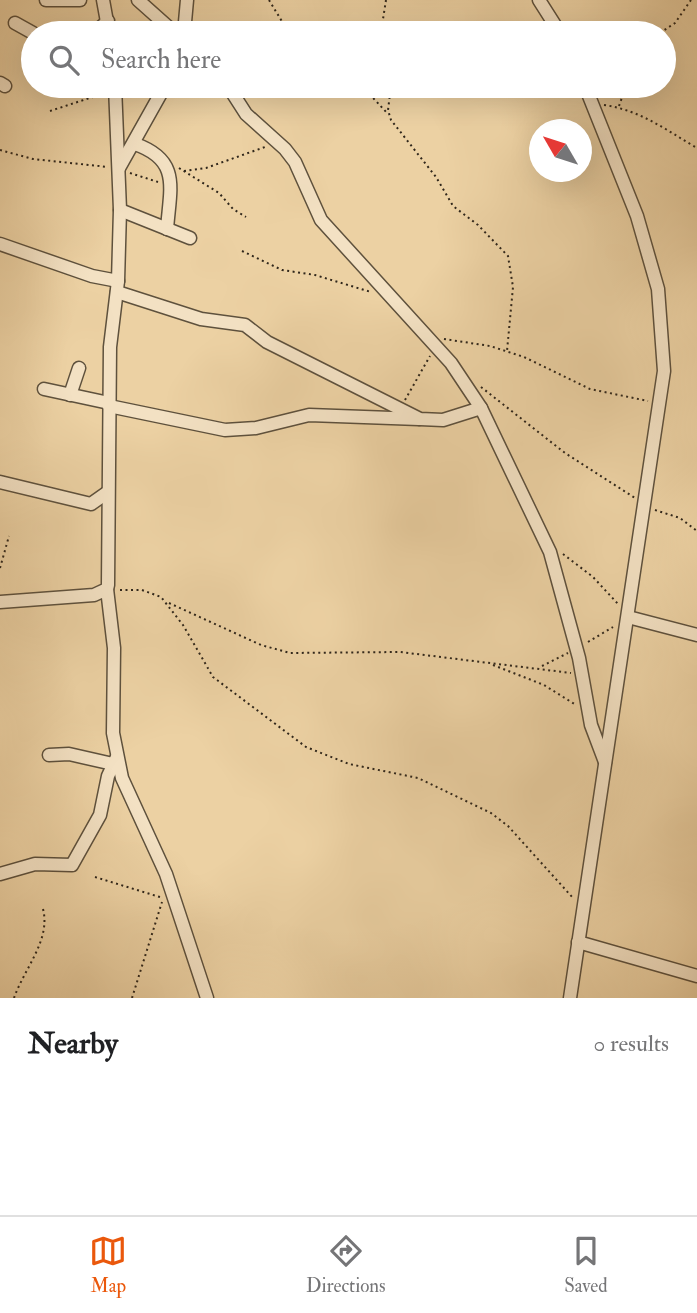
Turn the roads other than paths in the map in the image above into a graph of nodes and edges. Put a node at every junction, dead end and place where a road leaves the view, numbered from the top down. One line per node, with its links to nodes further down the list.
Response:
1 (46, 0): 2 (street)
2 (80, 0)
3 (103, 0): 7 (street)
4 (138, 0): 8 (street)
5 (187, 0): 9 (street)
6 (539, 0): 10 (street)
7 (107, 21)
8 (162, 21)
9 (185, 21)
10 (552, 21)
11 (15, 23): 12 (street)
12 (21, 26)
13 (116, 98): 18 (street)
14 (159, 98): 17 (street)
15 (236, 98): 30 (street)
16 (590, 98): 36 (street)
17 (135, 144): 18 (street); 20 (street)
18 (119, 168): 19 (street)
19 (120, 210): 20 (street); 25 (street)
20 (167, 229): 21 (street)
21 (190, 238)
22 (0, 244): 23 (street)
23 (16, 250): 24 (street); 25 (street)
24 (0, 257)
25 (117, 286): 29 (street); 31 (street)
26 (79, 368): 28 (street)
27 (44, 389): 28 (street)
28 (71, 395): 29 (street)
29 (109, 404): 31 (street); 33 (street)
30 (481, 408): 31 (street); 40 (street)
31 (420, 419)
32 (0, 482): 33 (street)
33 (108, 492): 34 (street)
34 (108, 591): 35 (street); 39 (street)
35 (0, 603)
36 (628, 614): 37 (street); 40 (street)
37 (697, 635)
38 (49, 755): 39 (street)
39 (115, 760): 41 (street); 44 (street)
40 (607, 765): 42 (street)
41 (0, 874)
42 (578, 942): 43 (street); 45 (street)
43 (697, 976)
44 (207, 998)
45 (570, 998)

